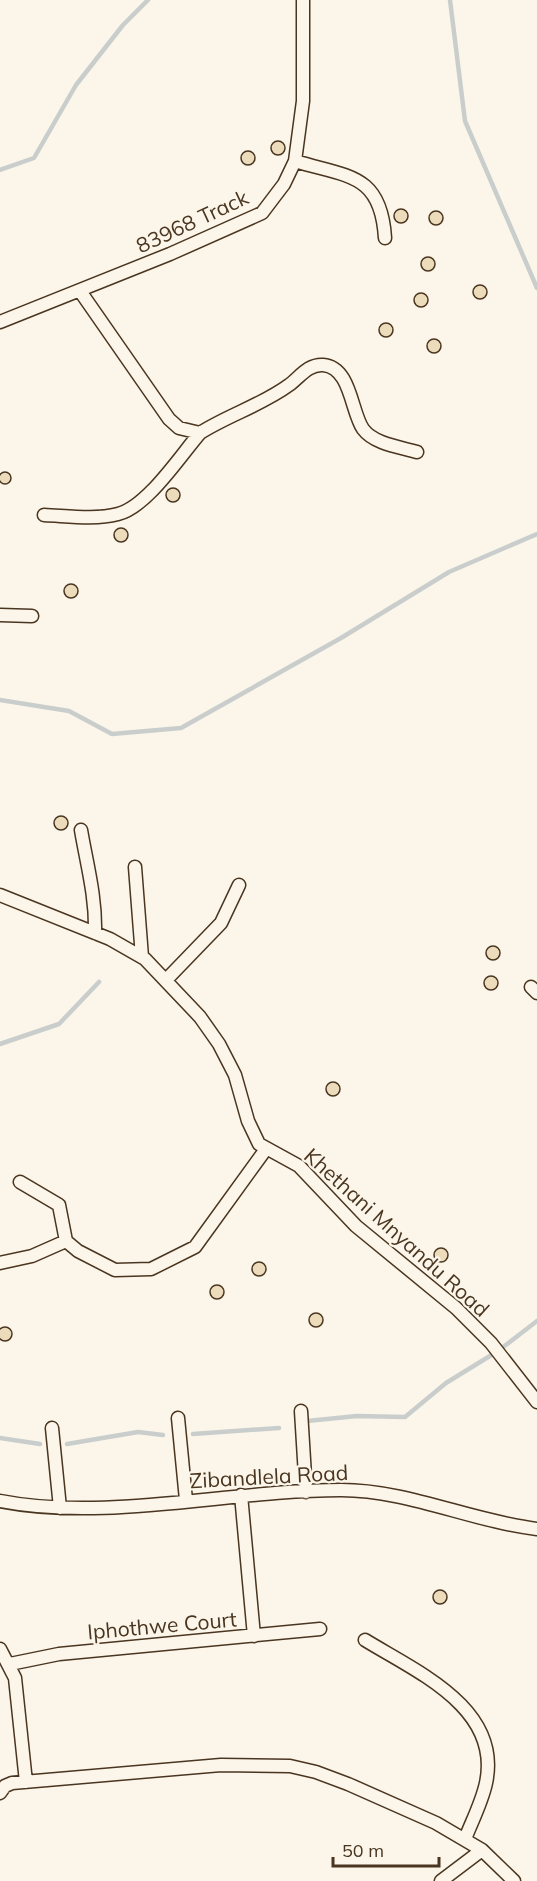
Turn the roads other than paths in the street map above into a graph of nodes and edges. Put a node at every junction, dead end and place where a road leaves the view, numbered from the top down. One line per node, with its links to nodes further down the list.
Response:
1 (303, 0): 2 (street, 83968 Track)
2 (295, 161): 3 (street); 4 (street, 83968 Track)
3 (385, 238)
4 (80, 291): 5 (street, 83968 Track); 6 (street)
5 (0, 322)
6 (200, 433): 7 (street); 8 (street)
7 (417, 452)
8 (44, 515)
9 (0, 615): 10 (street)
10 (32, 616)
11 (81, 830): 15 (street)
12 (135, 867): 16 (street)
13 (239, 885): 17 (street)
14 (0, 895): 15 (street, Khethani Mnyandu Road)
15 (95, 933): 16 (street, Khethani Mnyandu Road)
16 (142, 957): 17 (street, Khethani Mnyandu Road)
17 (166, 980): 18 (street, Khethani Mnyandu Road)
18 (266, 1149): 20 (street); 22 (street, Khethani Mnyandu Road)
19 (20, 1182): 20 (street)
20 (66, 1241): 21 (street)
21 (0, 1263)
22 (537, 1402)
23 (300, 1411): 26 (street)
24 (178, 1418): 28 (street)
25 (52, 1428): 30 (street)
26 (306, 1492): 27 (street, Zibandlela Road); 31 (street, Zibandlela Road)
27 (241, 1495): 28 (street, Zibandlela Road); 33 (street)
28 (186, 1500): 30 (street, Zibandlela Road)
29 (0, 1502): 30 (street, Zibandlela Road)
30 (60, 1508)
31 (537, 1529)
32 (320, 1629): 33 (street, Iphothwe Court)
33 (254, 1636): 36 (street, Iphothwe Court)
34 (365, 1640): 39 (street)
35 (0, 1649): 36 (street)
36 (10, 1664): 37 (street)
37 (26, 1782): 38 (street); 39 (street)
38 (0, 1793)
39 (465, 1839): 40 (street)
40 (482, 1850): 41 (street); 42 (street)
41 (441, 1881)
42 (514, 1881)

